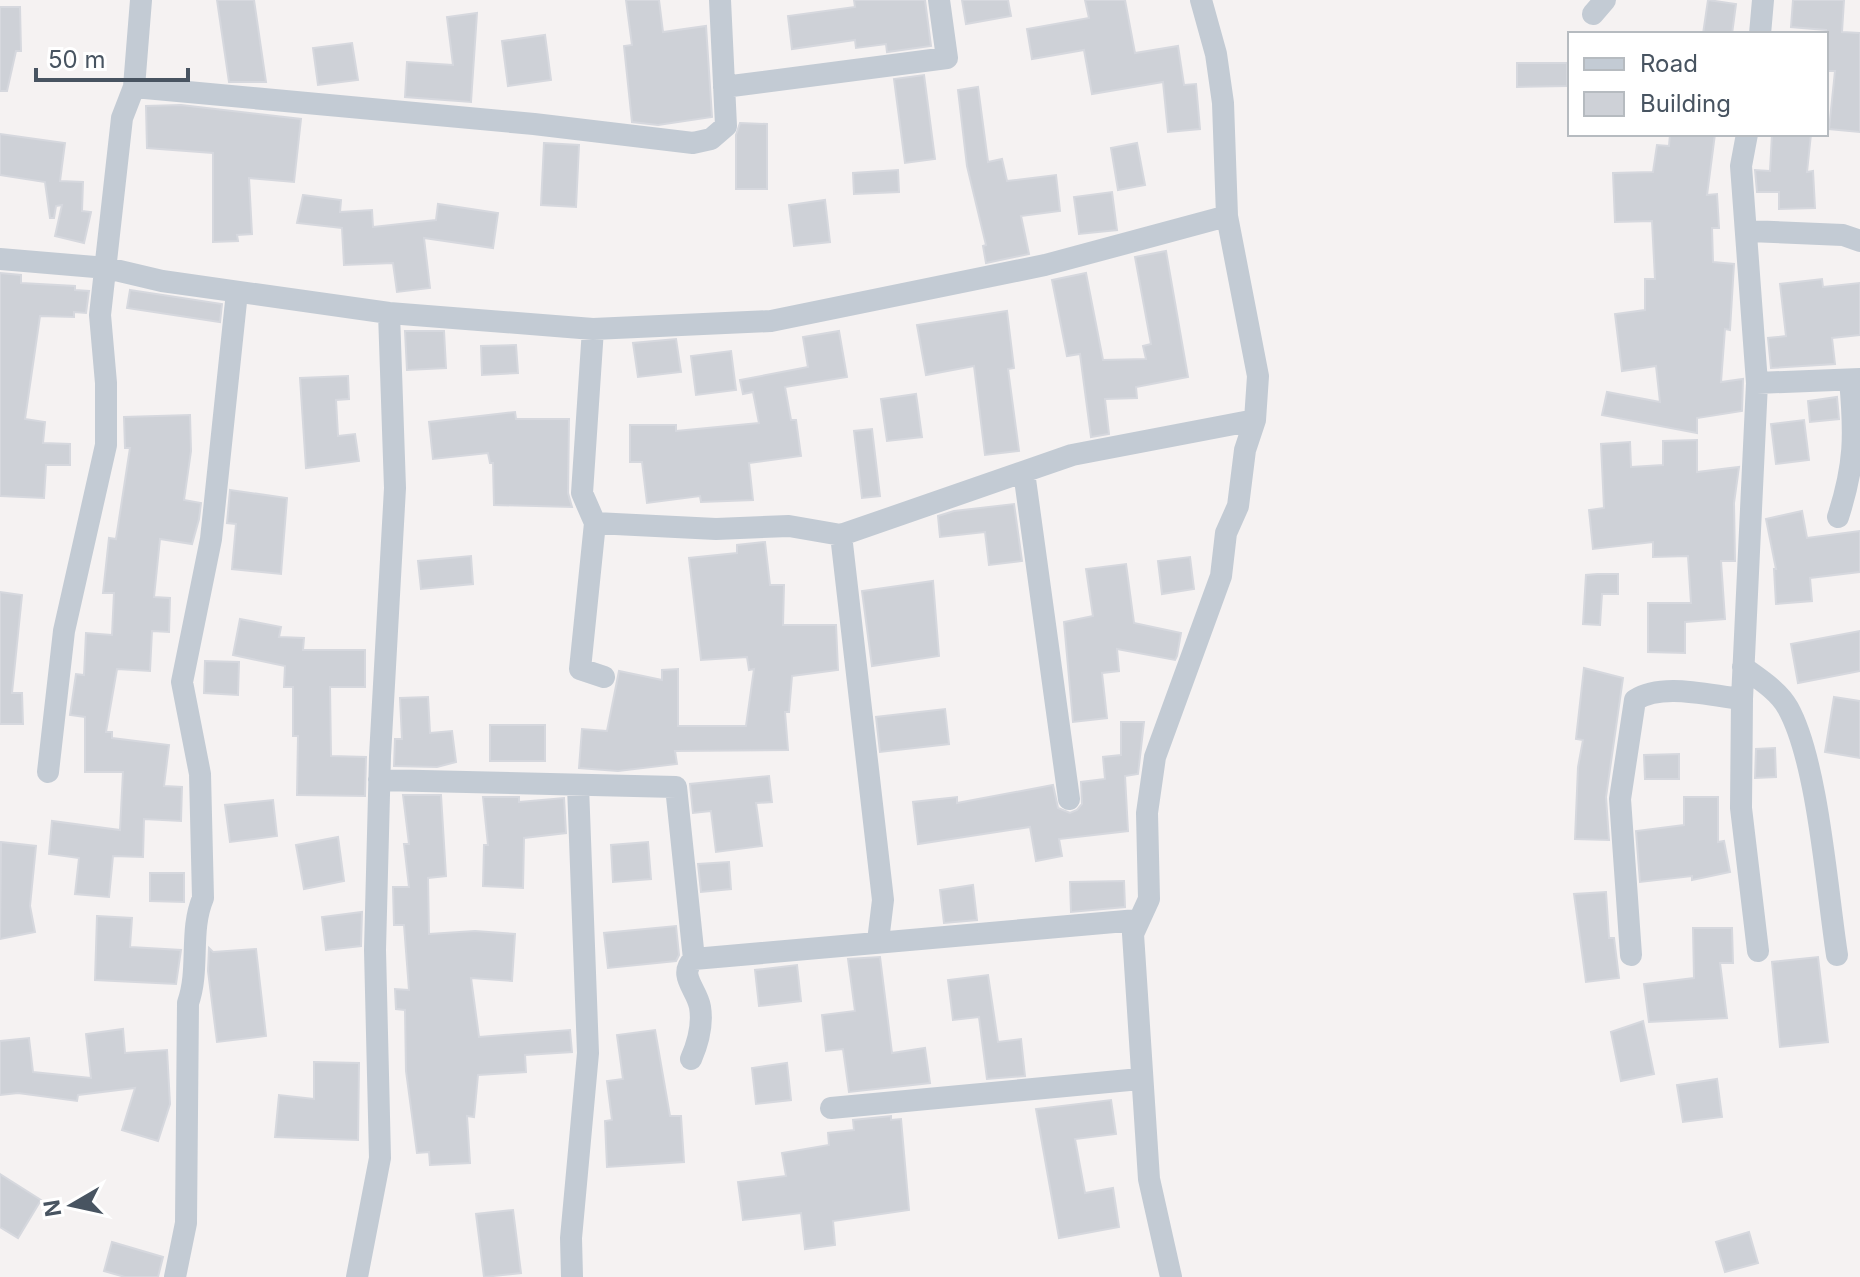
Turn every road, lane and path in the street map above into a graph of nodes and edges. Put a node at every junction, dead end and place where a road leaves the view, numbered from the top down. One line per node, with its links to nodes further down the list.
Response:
1 (141, 0): 7 (street)
2 (720, 0): 8 (street)
3 (939, 0): 8 (street)
4 (1201, 0): 10 (street)
5 (1763, 0): 6 (street)
6 (1760, 32)
7 (134, 87): 8 (street); 14 (street)
8 (724, 87)
9 (1747, 136): 11 (street)
10 (1227, 216): 17 (street); 20 (street)
11 (1749, 231): 12 (street); 19 (street)
12 (1860, 241)
13 (0, 259): 14 (street)
14 (107, 268): 15 (street); 28 (street)
15 (237, 292): 16 (street); 41 (street)
16 (389, 313): 17 (street); 29 (street)
17 (593, 329): 23 (street)
18 (1855, 380): 19 (street); 22 (street)
19 (1757, 383): 25 (street)
20 (1255, 420): 21 (street); 32 (street)
21 (1024, 472): 24 (street); 31 (street)
22 (1838, 517)
23 (595, 523): 24 (street); 26 (street)
24 (841, 535): 33 (street)
25 (1743, 667): 27 (street); 36 (street)
26 (604, 677)
27 (1742, 699): 34 (street); 35 (street)
28 (48, 772)
29 (379, 780): 30 (street); 42 (street)
30 (578, 786): 37 (street); 43 (street)
31 (1069, 799)
32 (1137, 920): 33 (street); 39 (street)
33 (878, 941): 37 (street)
34 (1758, 951)
35 (1631, 955)
36 (1837, 955)
37 (694, 959): 38 (street)
38 (691, 1059)
39 (1140, 1079): 40 (street); 44 (street)
40 (831, 1108)
41 (175, 1277)
42 (357, 1277)
43 (572, 1277)
44 (1171, 1277)

